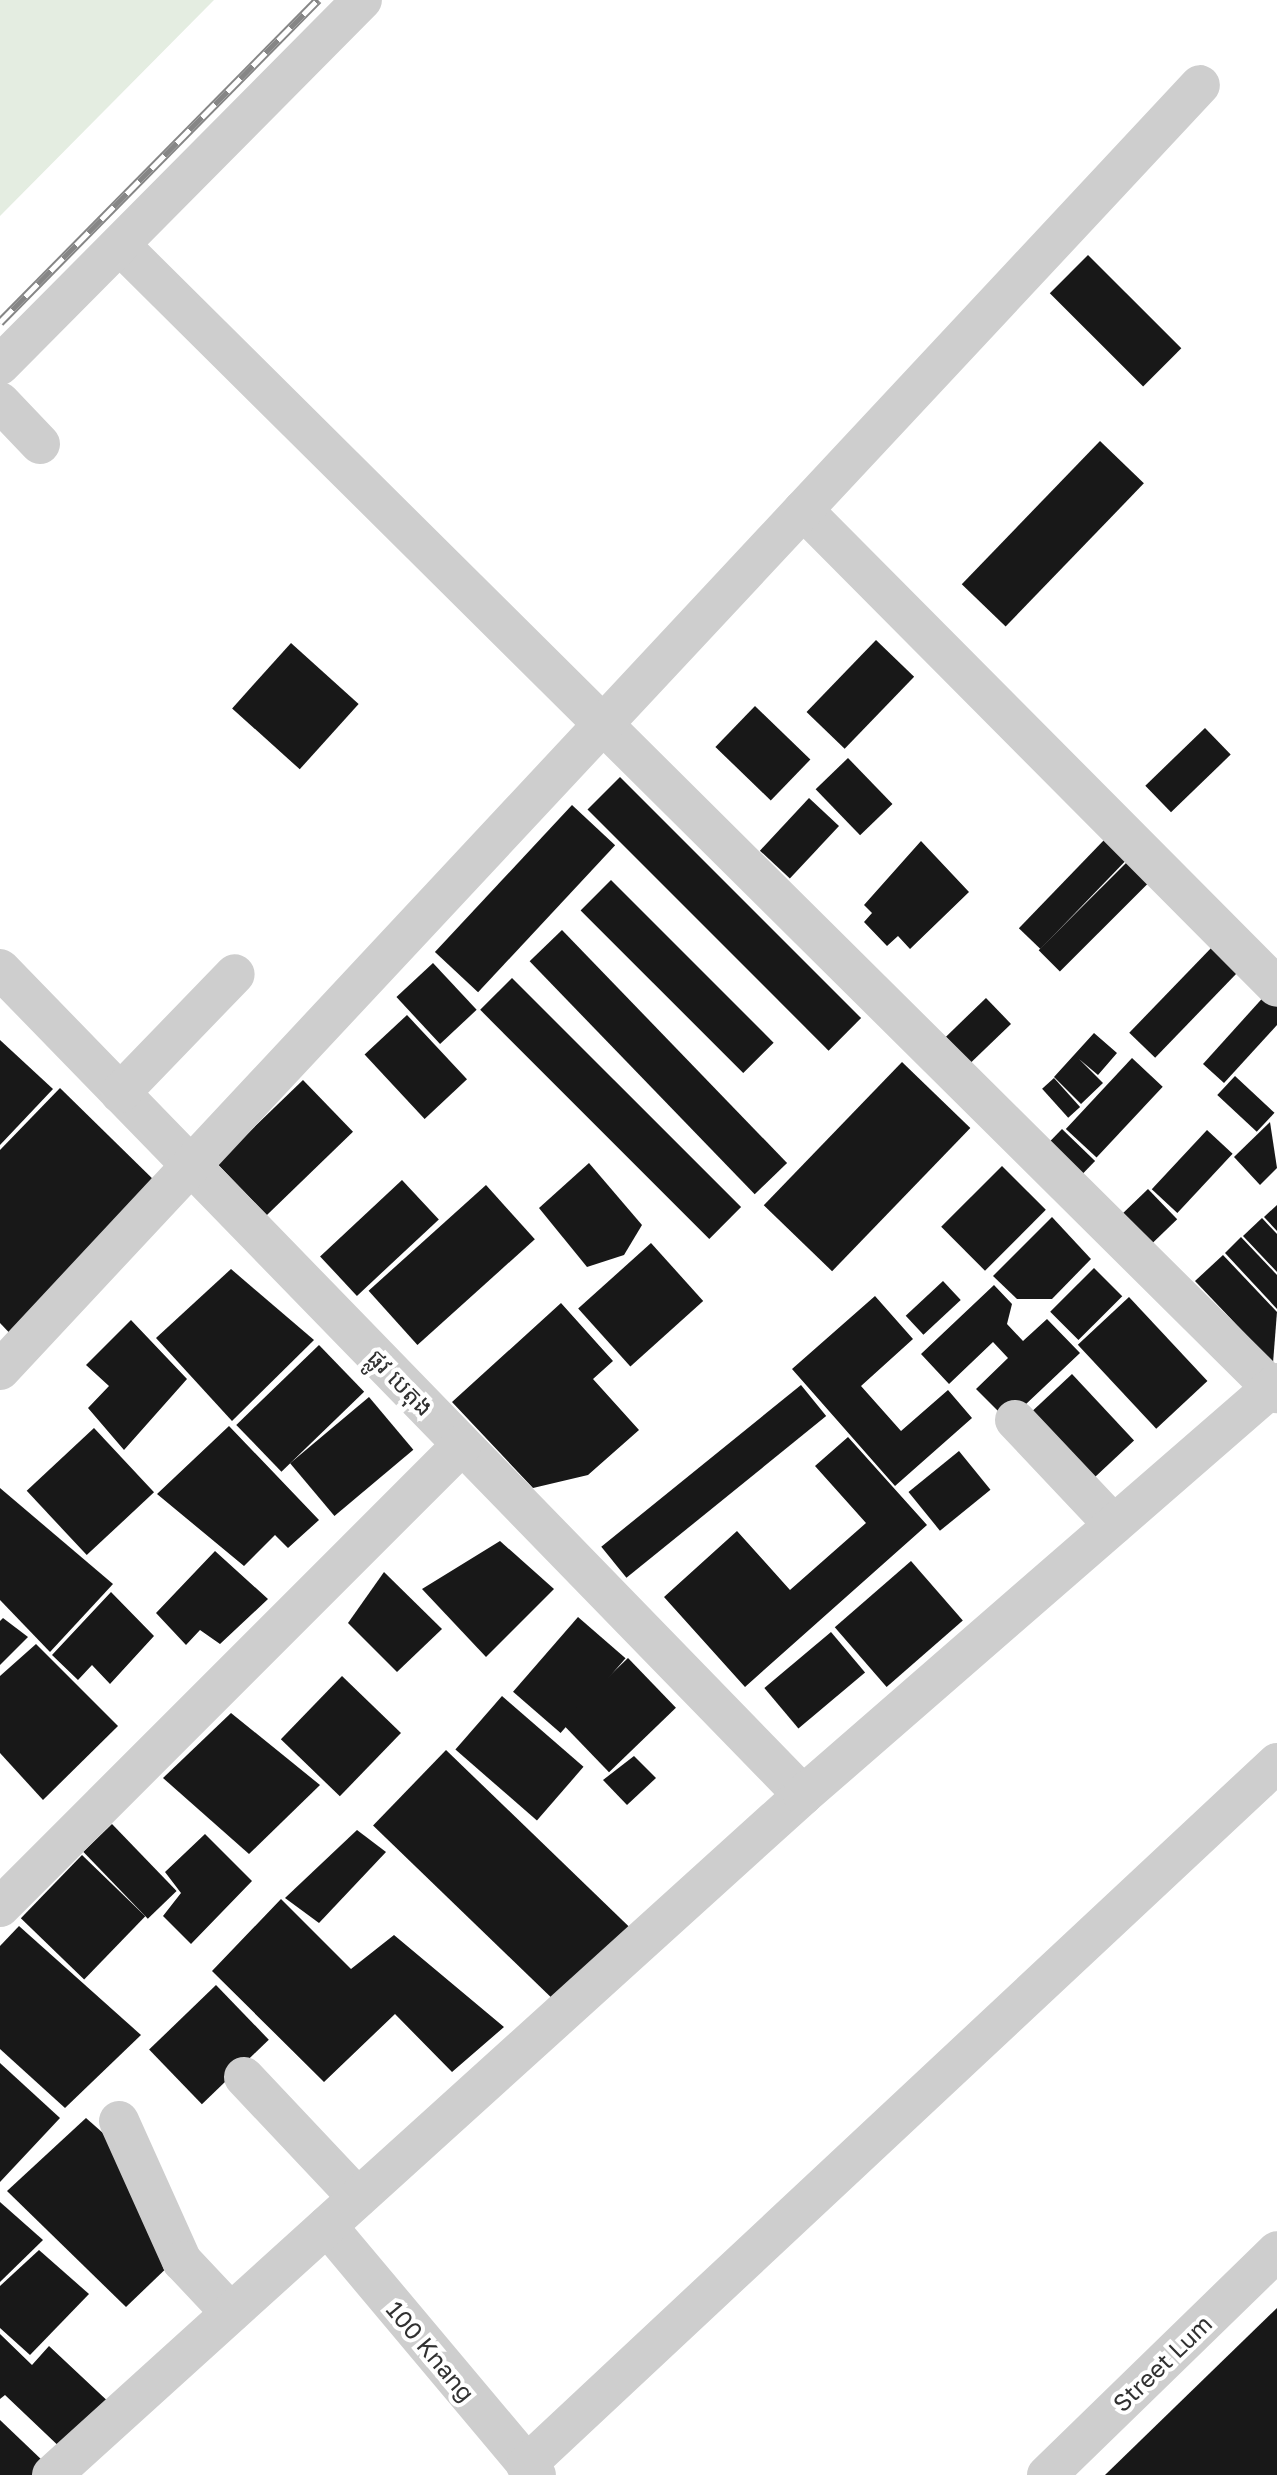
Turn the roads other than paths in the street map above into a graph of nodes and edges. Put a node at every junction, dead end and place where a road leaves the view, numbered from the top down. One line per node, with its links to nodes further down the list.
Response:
1 (362, 0): 3 (street)
2 (1200, 85): 7 (street)
3 (120, 245): 4 (street); 8 (street)
4 (0, 365)
5 (0, 402): 6 (street)
6 (40, 444)
7 (803, 510): 8 (street); 11 (street)
8 (606, 721): 13 (street); 15 (street)
9 (0, 969): 12 (street, ផ្លូវ បេតុង)
10 (235, 974): 12 (street)
11 (1277, 987)
12 (120, 1093): 13 (street, ផ្លូវ បេតុង)
13 (191, 1166): 14 (street); 17 (street, ផ្លូវ បេតុង)
14 (0, 1370)
15 (1275, 1388): 18 (street)
16 (1015, 1420): 18 (street)
17 (462, 1445): 20 (street, ផ្លូវ បេតុង); 21 (street)
18 (1114, 1525): 20 (street)
19 (1277, 1763): 28 (street)
20 (803, 1795): 24 (street)
21 (0, 1907)
22 (244, 2077): 24 (street)
23 (119, 2121): 27 (street)
24 (358, 2198): 25 (street)
25 (327, 2226): 27 (street); 28 (street, 100 Knang)
26 (1277, 2251): 30 (street, Street Lum)
27 (231, 2313): 29 (street)
28 (531, 2470)
29 (52, 2475)
30 (1047, 2475)

